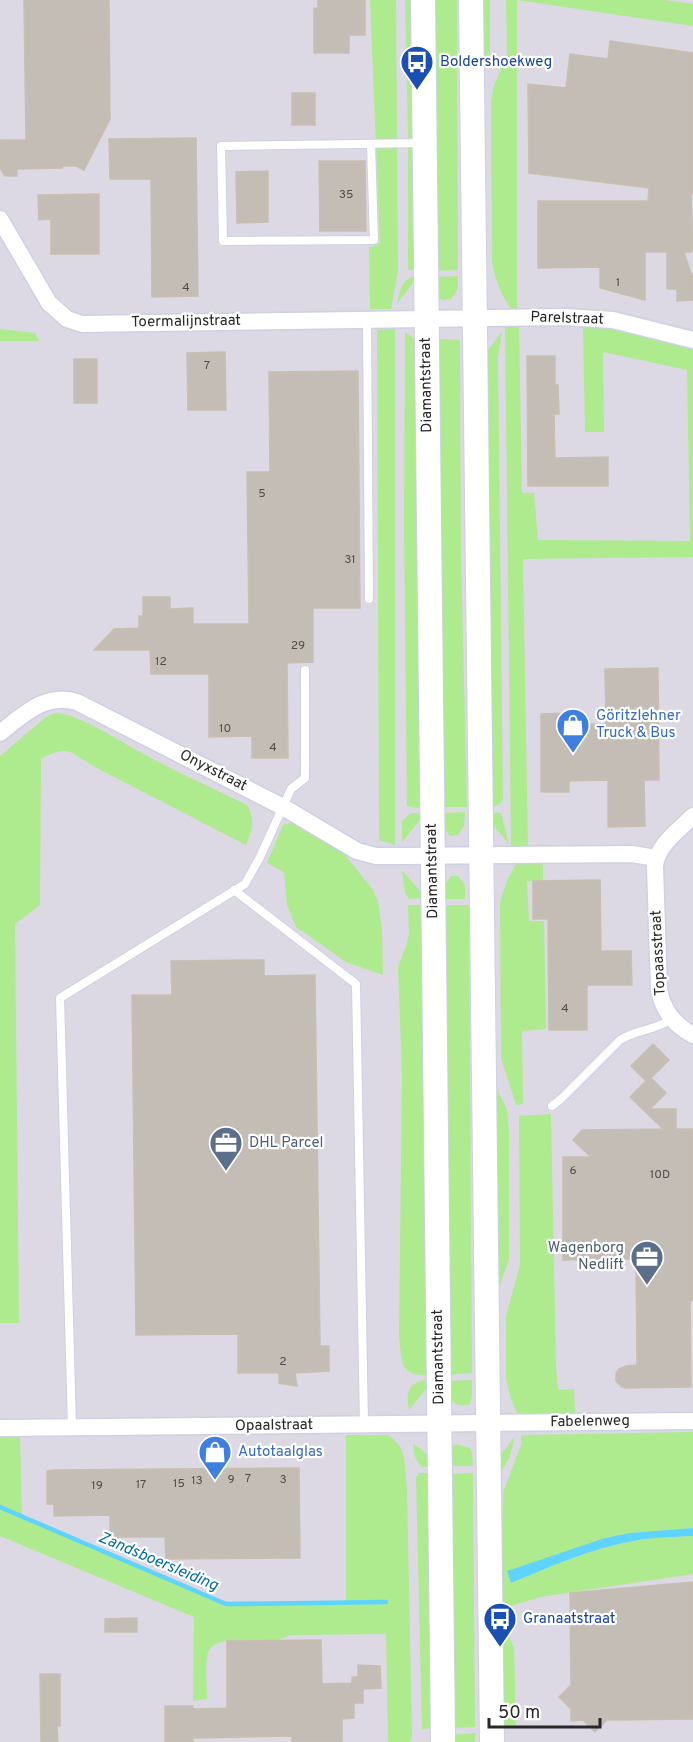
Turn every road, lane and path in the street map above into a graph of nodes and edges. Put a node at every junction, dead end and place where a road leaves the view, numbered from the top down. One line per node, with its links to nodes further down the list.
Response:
1 (423, 0): 3 (main road, Diamantstraat)
2 (471, 0): 6 (main road)
3 (424, 143): 4 (lane); 7 (main road, Diamantstraat)
4 (371, 144): 4 (lane)
5 (0, 219): 8 (street, Toermalijnstraat)
6 (476, 318): 7 (street, Parelstraat); 9 (street, Parelstraat); 15 (main road)
7 (426, 319): 8 (street, Toermalijnstraat); 16 (main road, Diamantstraat)
8 (367, 320): 10 (lane)
9 (693, 340)
10 (369, 599)
11 (305, 670): 13 (lane)
12 (0, 733): 13 (street, Onyxstraat)
13 (283, 807): 16 (street, Onyxstraat); 18 (lane)
14 (693, 816): 17 (street)
15 (481, 855): 16 (street, Onyxstraat); 17 (street); 23 (main road)
16 (433, 856): 24 (main road, Diamantstraat)
17 (656, 858): 19 (street, Topaasstraat)
18 (234, 890): 25 (lane); 26 (lane)
19 (672, 1019): 20 (street, Topaasstraat); 21 (lane)
20 (693, 1035)
21 (552, 1106)
22 (693, 1421): 23 (street, Fabelenweg)
23 (488, 1423): 24 (street, Fabelenweg); 29 (main road)
24 (440, 1424): 25 (street, Opaalstraat); 28 (main road, Diamantstraat)
25 (364, 1425): 26 (street, Opaalstraat)
26 (72, 1427): 27 (street, Opaalstraat)
27 (0, 1428)
28 (444, 1742)
29 (492, 1742)

